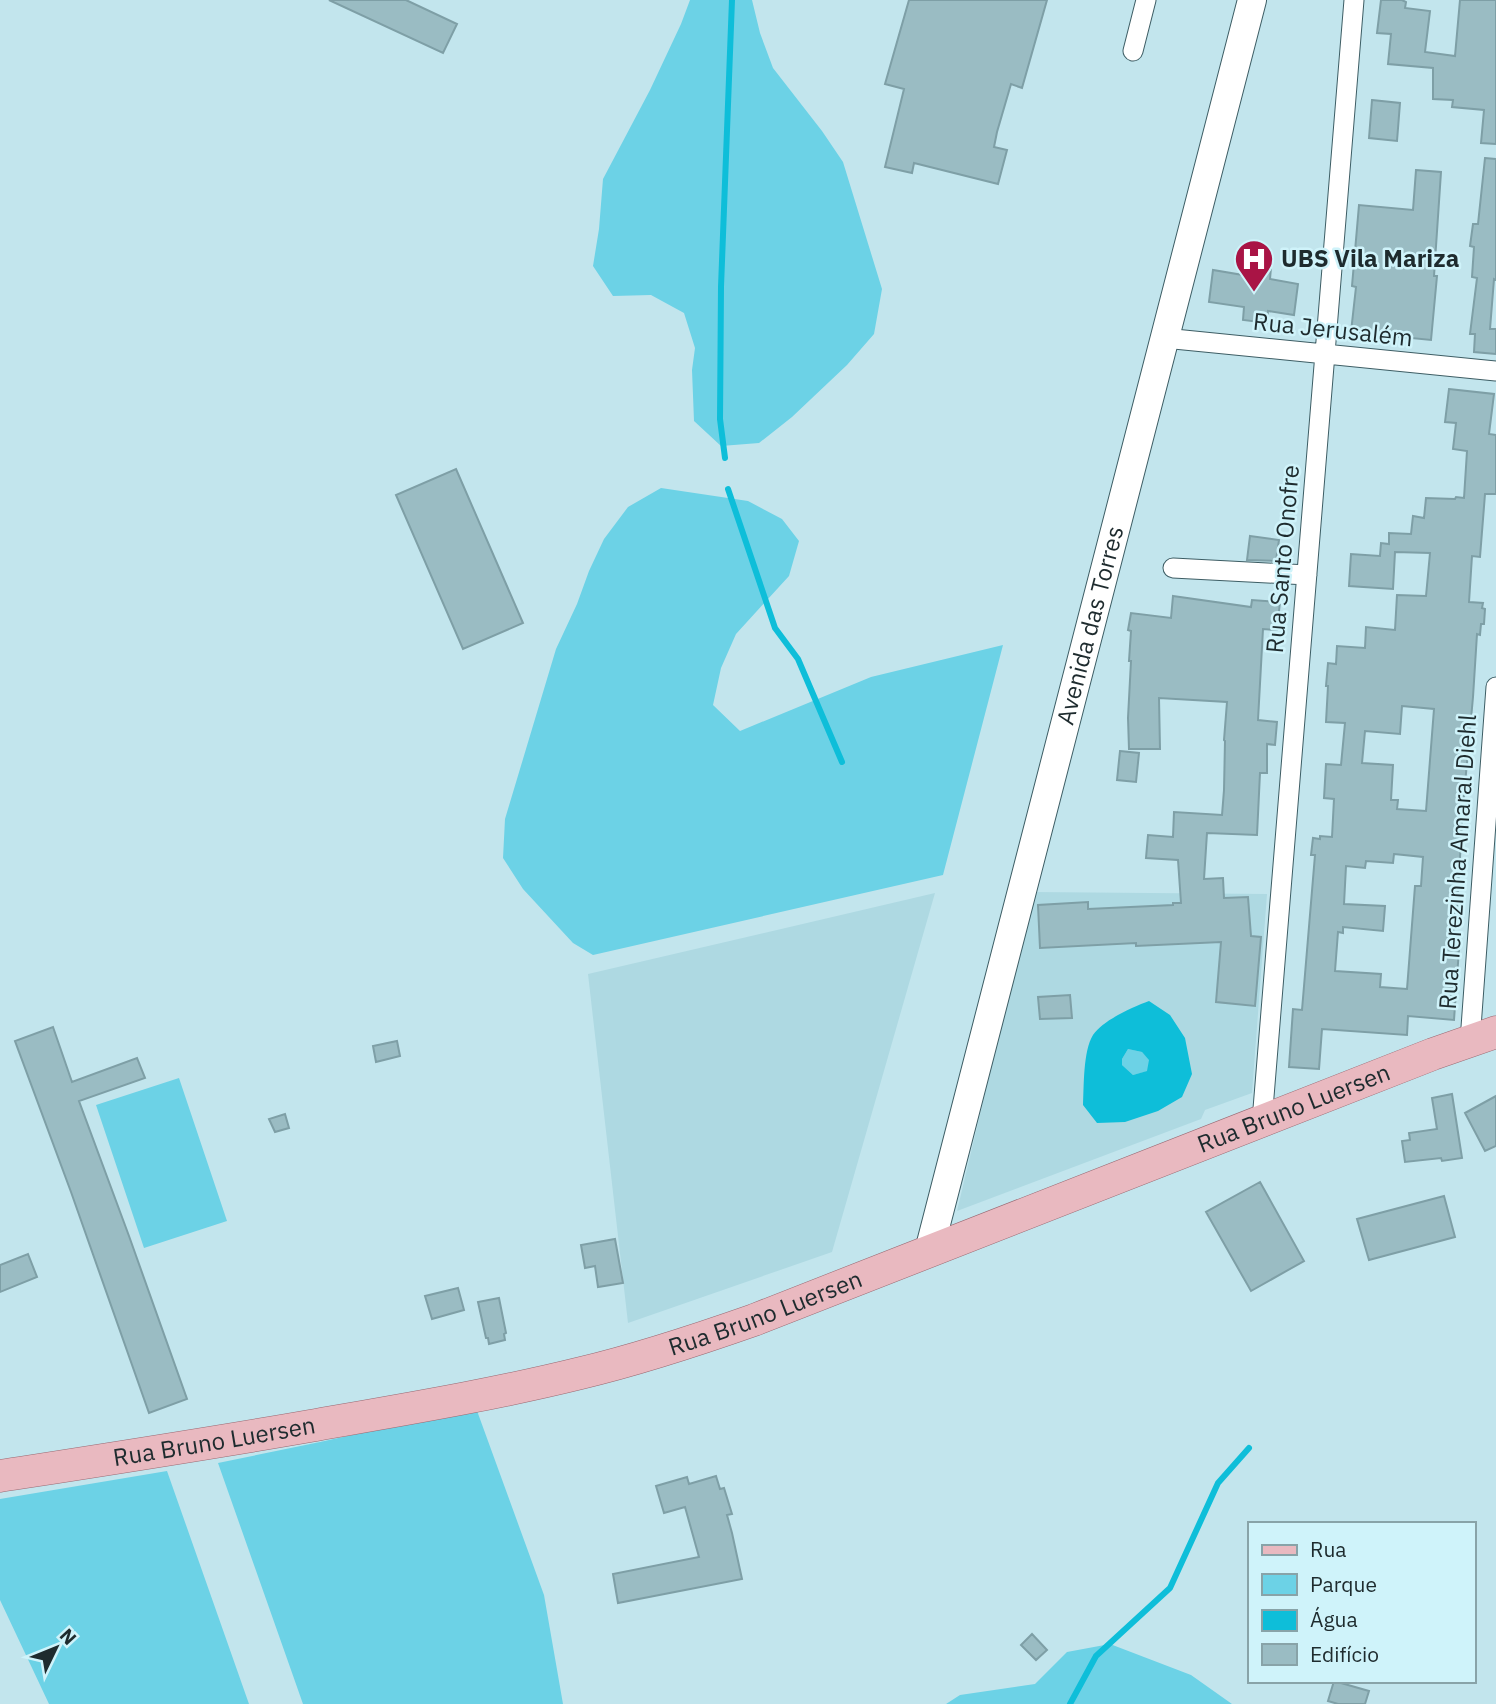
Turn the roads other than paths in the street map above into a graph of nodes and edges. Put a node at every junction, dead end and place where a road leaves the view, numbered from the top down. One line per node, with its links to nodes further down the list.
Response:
1 (1146, 0): 4 (street)
2 (1252, 0): 5 (main road, Avenida das Torres)
3 (1354, 0): 6 (street, Rua Santo Onofre)
4 (1133, 51)
5 (1164, 338): 6 (street, Rua Jerusalém); 13 (main road, Avenida das Torres)
6 (1325, 354): 7 (street, Rua Jerusalém); 9 (street, Rua Santo Onofre)
7 (1496, 371)
8 (1172, 568): 9 (street)
9 (1307, 575): 12 (street, Rua Santo Onofre)
10 (1496, 687): 11 (street, Rua Terezinha Amaral Diehl)
11 (1483, 1037): 12 (main road, Rua Bruno Luersen)
12 (1262, 1122): 13 (main road, Rua Bruno Luersen)
13 (929, 1251): 14 (main road, Rua Bruno Luersen)
14 (0, 1476)

